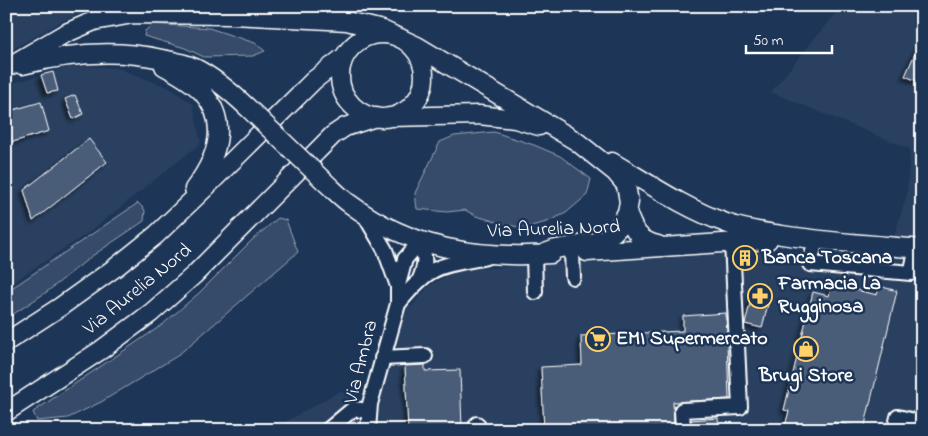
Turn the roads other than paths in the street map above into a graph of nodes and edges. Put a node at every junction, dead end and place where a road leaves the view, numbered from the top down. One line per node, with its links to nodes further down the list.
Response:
1 (398, 37): 3 (main road, Via Aurelia Nord); 4 (main road, Via Aurelia Nord); 5 (main road, Via Aurelia Nord); 6 (main road)
2 (141, 54): 4 (main road, Via Aurelia Nord); 8 (main road, Via Aurelia Nord, bridge); 9 (main road)
3 (344, 57): 5 (main road); 9 (main road, Via Aurelia Nord)
4 (6, 68)
5 (382, 117): 6 (main road); 27 (main road, Via Aurelia Nord)
6 (576, 141): 7 (main road); 10 (main road, Via Aurelia Nord)
7 (627, 212): 13 (main road); 17 (main road)
8 (363, 213): 11 (main road, Via Aurelia Nord); 20 (street)
9 (166, 225): 23 (main road, Via Aurelia Nord)
10 (808, 238): 12 (main road, Via Aurelia Nord); 14 (main road, Via Aurelia Nord); 14 (street)
11 (420, 242): 16 (main road, Via Aurelia Nord); 19 (street); 20 (street)
12 (732, 242): 13 (main road, Via Aurelia Nord); 31 (street)
13 (665, 246): 15 (main road, Via Aurelia Nord)
14 (919, 249)
15 (572, 253): 17 (main road, Via Aurelia Nord); 18 (street)
16 (492, 255): 17 (main road, Via Aurelia Nord); 19 (street)
17 (537, 255): 21 (street)
18 (573, 277)
19 (419, 281): 22 (street)
20 (398, 286): 22 (street)
21 (535, 292)
22 (398, 304): 25 (street, Via Ambra)
23 (6, 342)
24 (426, 356): 25 (street)
25 (382, 358): 26 (street, Via Ambra)
26 (369, 411): 29 (street); 30 (street, Via Ambra)
27 (6, 412)
28 (922, 423): 32 (street)
29 (328, 430)
30 (368, 430)
31 (683, 430)
32 (895, 430)

